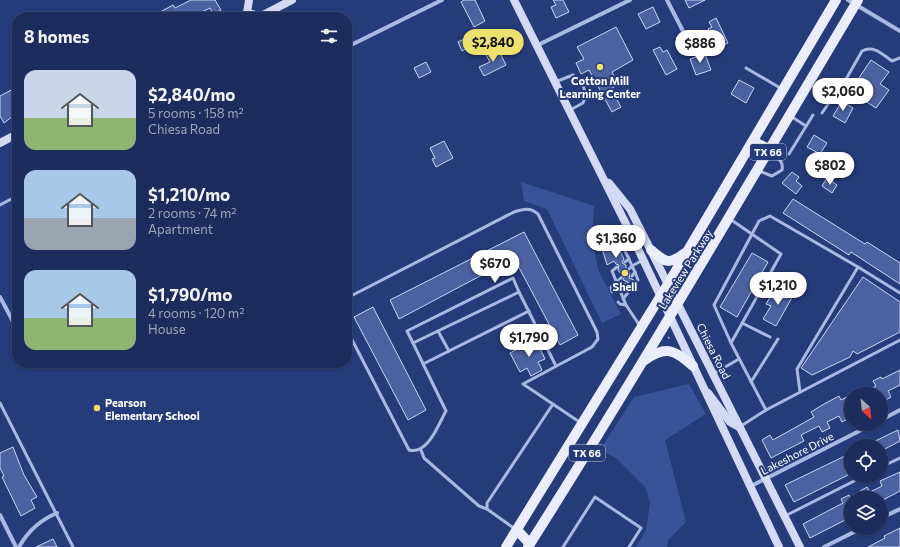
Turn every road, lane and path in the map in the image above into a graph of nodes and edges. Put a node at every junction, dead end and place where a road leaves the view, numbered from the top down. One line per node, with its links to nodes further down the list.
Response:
1 (249, 0): 9 (main road)
2 (292, 0): 10 (main road)
3 (442, 0): 13 (street)
4 (514, 0): 14 (main road, Chiesa Road)
5 (630, 0): 14 (street)
6 (667, 0): 12 (street)
7 (836, 0): 20 (main road, Lakeview Parkway / TX 66)
8 (854, 1): 11 (street); 19 (main road, Lakeview Parkway / TX 66)
9 (245, 12)
10 (269, 12)
11 (900, 31)
12 (685, 36)
13 (352, 45)
14 (538, 45): 18 (main road, Chiesa Road)
15 (900, 58): 17 (lane)
16 (746, 68): 20 (lane)
17 (845, 81)
18 (555, 82): 23 (main road, Chiesa Road); 23 (lane)
19 (810, 84): 22 (lane); 26 (main road, Lakeview Parkway / TX 66)
20 (783, 90): 29 (main road, Lakeview Parkway / TX 66)
21 (837, 90): 22 (lane)
22 (832, 98): 24 (lane)
23 (570, 110): 33 (main road, Chiesa Road)
24 (822, 113)
25 (813, 115): 27 (lane)
26 (790, 116): 27 (lane); 31 (main road, Lakeview Parkway / TX 66)
27 (806, 126): 32 (lane)
28 (12, 137): 30 (main road)
29 (753, 142): 31 (main road); 41 (main road, Lakeview Parkway / TX 66)
30 (0, 143)
31 (769, 151): 34 (main road, Lakeview Parkway / TX 66); 34 (lane)
32 (789, 154)
33 (600, 171): 38 (main road, Chiesa Road); 40 (main road, Chiesa Road)
34 (758, 171): 37 (main road, Lakeview Parkway / TX 66)
35 (12, 199): 36 (lane)
36 (0, 205)
37 (730, 219): 39 (lane); 64 (main road, Lakeview Parkway / TX 66)
38 (630, 234): 42 (lane); 43 (main road, Chiesa Road)
39 (752, 234): 47 (lane); 69 (lane); 78 (lane)
40 (651, 250): 41 (main road); 54 (main road, Chiesa Road)
41 (688, 250): 54 (main road, Lakeview Parkway / TX 66)
42 (629, 259): 44 (lane); 45 (lane)
43 (643, 260): 45 (lane); 60 (main road, Chiesa Road)
44 (625, 262)
45 (632, 266): 48 (lane); 49 (lane)
46 (617, 267): 52 (lane)
47 (858, 267): 58 (lane); 89 (lane)
48 (629, 269)
49 (635, 272): 50 (lane); 62 (lane)
50 (632, 276)
51 (622, 277): 52 (lane)
52 (617, 282): 55 (lane); 57 (lane)
53 (626, 284): 55 (lane)
54 (668, 284): 60 (main road, Lakeview Parkway / TX 66); 64 (main road, Chiesa Road)
55 (620, 291): 62 (lane)
56 (519, 292): 66 (lane); 71 (lane); 79 (lane)
57 (612, 292)
58 (900, 293)
59 (352, 295): 84 (lane)
60 (660, 296): 67 (main road, Chiesa Road); 70 (main road, Lakeview Parkway / TX 66)
61 (0, 297): 68 (street)
62 (623, 299): 65 (lane)
63 (618, 302): 65 (lane)
64 (678, 304): 67 (main road, Lakeview Parkway / TX 66); 86 (main road, Chiesa Road)
65 (626, 305): 70 (lane)
66 (529, 311): 80 (lane); 84 (lane)
67 (670, 316): 82 (main road, Lakeview Parkway / TX 66); 85 (main road, Chiesa Road)
68 (12, 320)
69 (742, 323): 73 (lane); 78 (lane)
70 (642, 328): 95 (main road, Lakeview Parkway / TX 66)
71 (438, 331): 79 (lane); 80 (lane)
72 (668, 336): 76 (path)
73 (770, 338)
74 (778, 339): 87 (lane)
75 (352, 340): 98 (lane)
76 (671, 340)
77 (900, 340): 89 (lane)
78 (731, 343): 81 (lane)
79 (413, 344): 83 (lane)
80 (449, 351): 83 (lane)
81 (739, 359): 86 (lane); 87 (lane)
82 (643, 361): 85 (main road); 112 (main road, Lakeview Parkway / TX 66)
83 (423, 364): 98 (lane)
84 (556, 366): 91 (lane)
85 (693, 366): 88 (main road, Chiesa Road)
86 (713, 374): 96 (main road, Chiesa Road)
87 (751, 382): 92 (lane)
88 (702, 386): 96 (main road); 103 (main road, Chiesa Road)
89 (800, 392): 92 (lane)
90 (0, 403): 106 (lane)
91 (553, 404): 95 (lane); 104 (lane)
92 (766, 410): 96 (lane)
93 (900, 410): 94 (street)
94 (888, 416)
95 (582, 424): 110 (main road, Lakeview Parkway / TX 66)
96 (739, 427): 101 (main road, Chiesa Road)
97 (859, 431): 101 (street, Lakeshore Drive)
98 (421, 450): 104 (lane)
99 (900, 458): 100 (lane)
100 (888, 464)
101 (766, 479): 103 (street, Lakeshore Drive); 109 (main road, Chiesa Road)
102 (850, 483): 109 (lane)
103 (750, 487): 119 (main road, Chiesa Road)
104 (487, 509): 110 (lane)
105 (900, 509): 108 (street)
106 (57, 513): 114 (street); 115 (lane)
107 (0, 515): 113 (street)
108 (888, 515)
109 (784, 516): 120 (main road, Chiesa Road)
110 (517, 530): 112 (main road); 116 (main road, Lakeview Parkway / TX 66)
111 (848, 535): 121 (street)
112 (531, 546)
113 (16, 547)
114 (19, 547)
115 (74, 547)
116 (506, 547)
117 (563, 547): 118 (lane)
118 (629, 547)
119 (779, 547)
120 (800, 547)
121 (824, 547)

